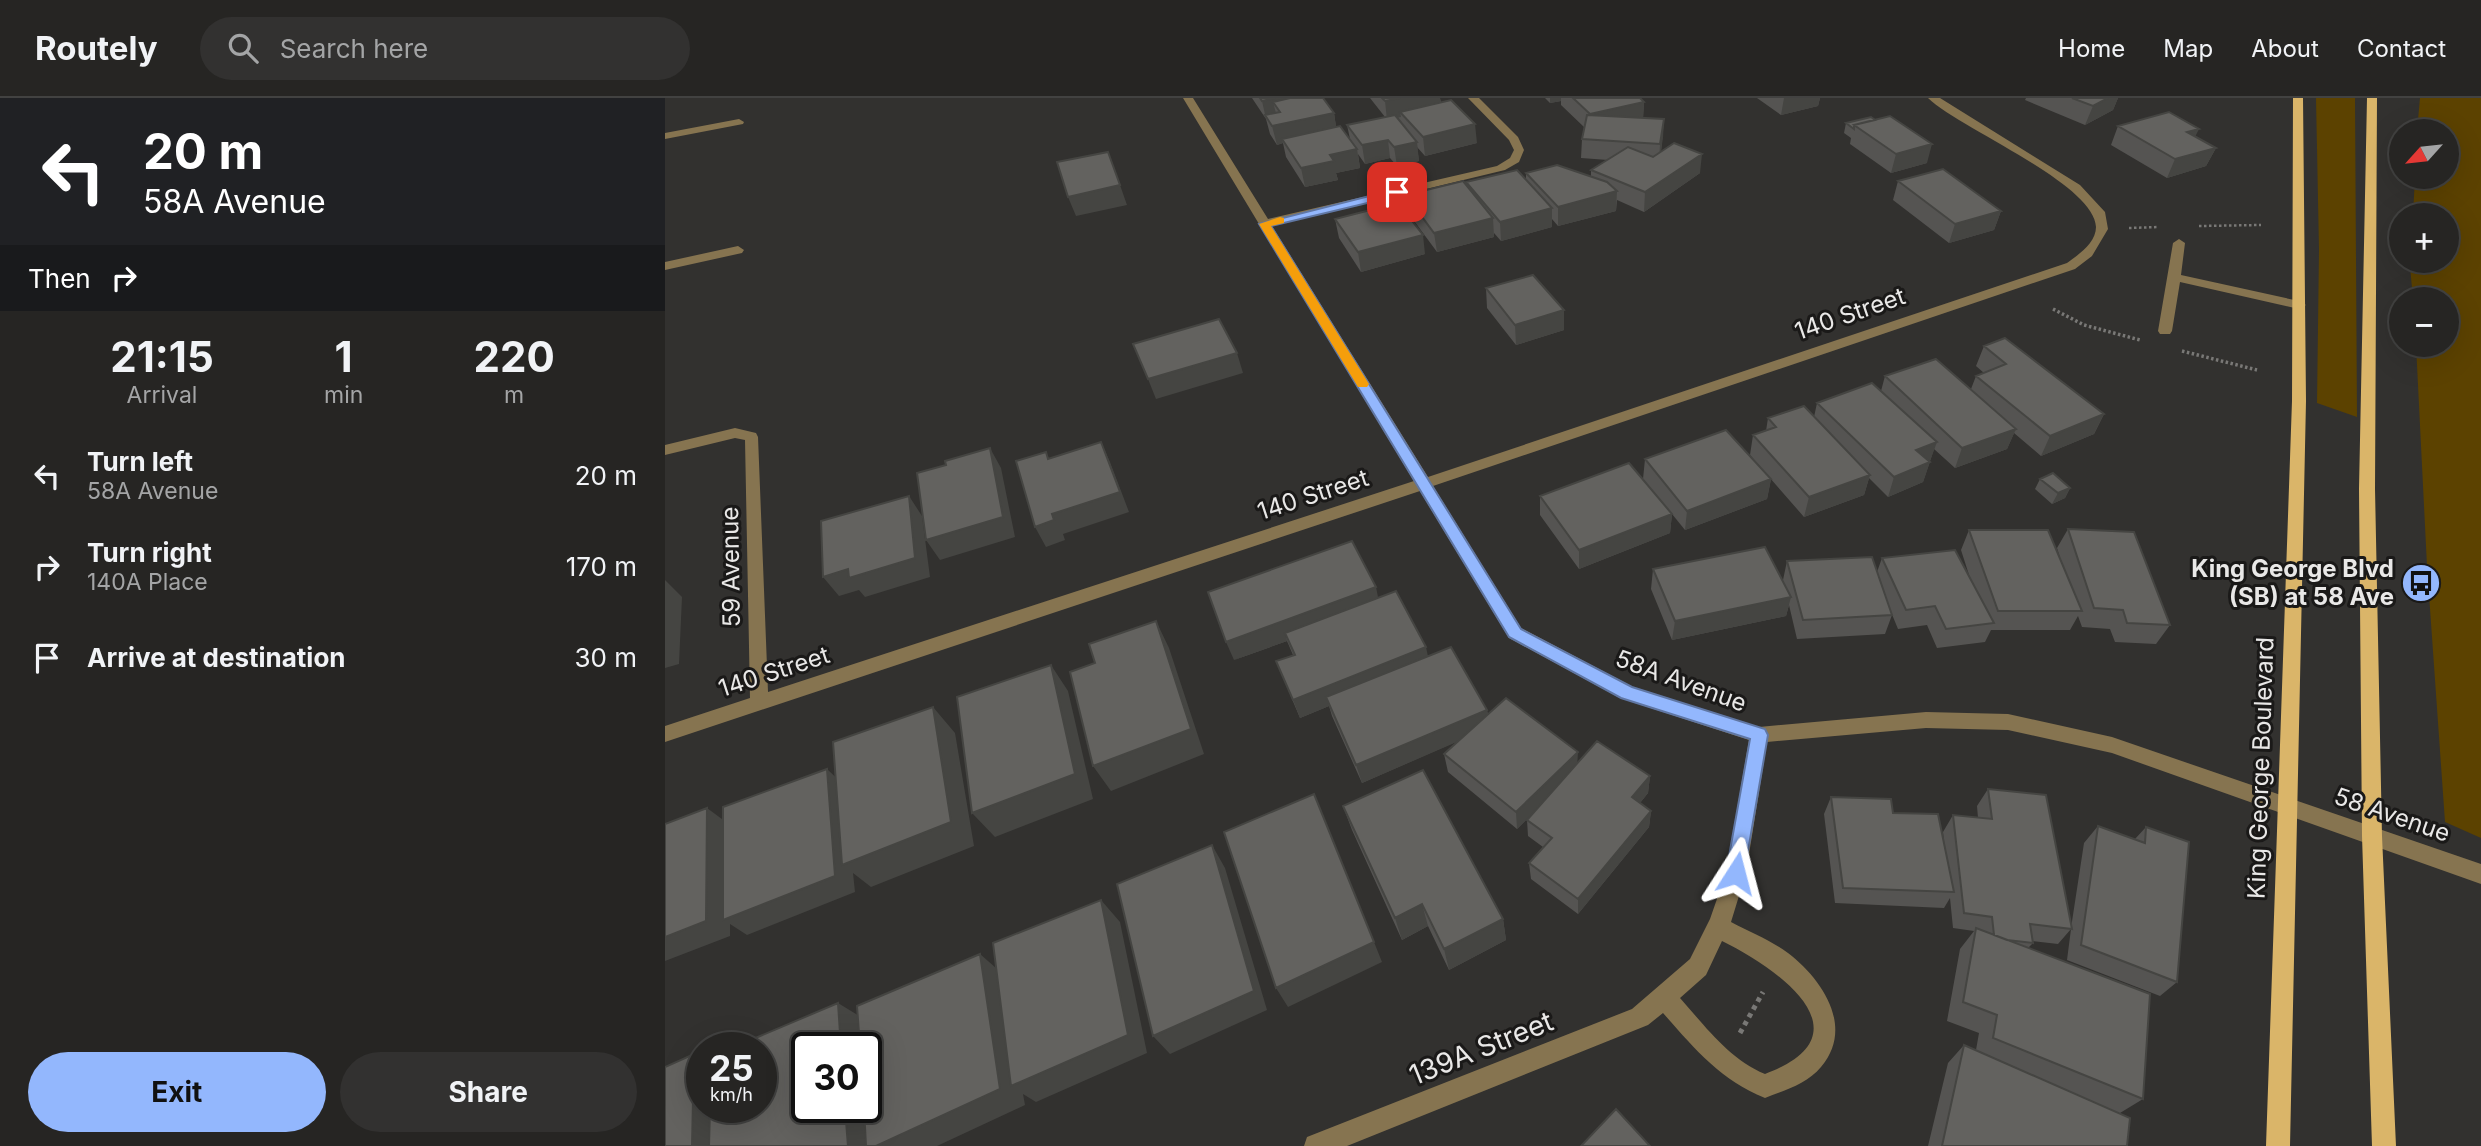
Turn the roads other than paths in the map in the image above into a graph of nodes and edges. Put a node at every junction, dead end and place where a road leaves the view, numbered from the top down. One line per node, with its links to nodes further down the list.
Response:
1 (1188, 98): 8 (street, 58A Avenue)
2 (1473, 98): 8 (street)
3 (1933, 98): 16 (street, 140 Street)
4 (2298, 98): 13 (main road, King George Boulevard)
5 (2372, 98): 21 (main road)
6 (739, 122): 7 (street)
7 (665, 136)
8 (1264, 224): 16 (street, 58A Avenue)
9 (2179, 243): 12 (street)
10 (737, 250): 11 (street)
11 (665, 266)
12 (2174, 277): 13 (street); 14 (street)
13 (2299, 305): 20 (main road, King George Boulevard)
14 (2165, 331)
15 (665, 450): 17 (street, 59 Avenue)
16 (1423, 484): 17 (street, 140 Street); 19 (street, 58A Avenue)
17 (759, 703): 18 (street, 140 Street)
18 (665, 734)
19 (1759, 735): 20 (street, 58A Avenue); 23 (street, 139A Street)
20 (2286, 806): 21 (street, 58 Avenue); 26 (main road, King George Boulevard)
21 (2372, 836): 22 (street, 58 Avenue); 27 (main road)
22 (2481, 874)
23 (1718, 927): 24 (street, 139A Street); 24 (street)
24 (1664, 997): 25 (street, 139A Street)
25 (1316, 1146)
26 (2278, 1146)
27 (2384, 1146)

